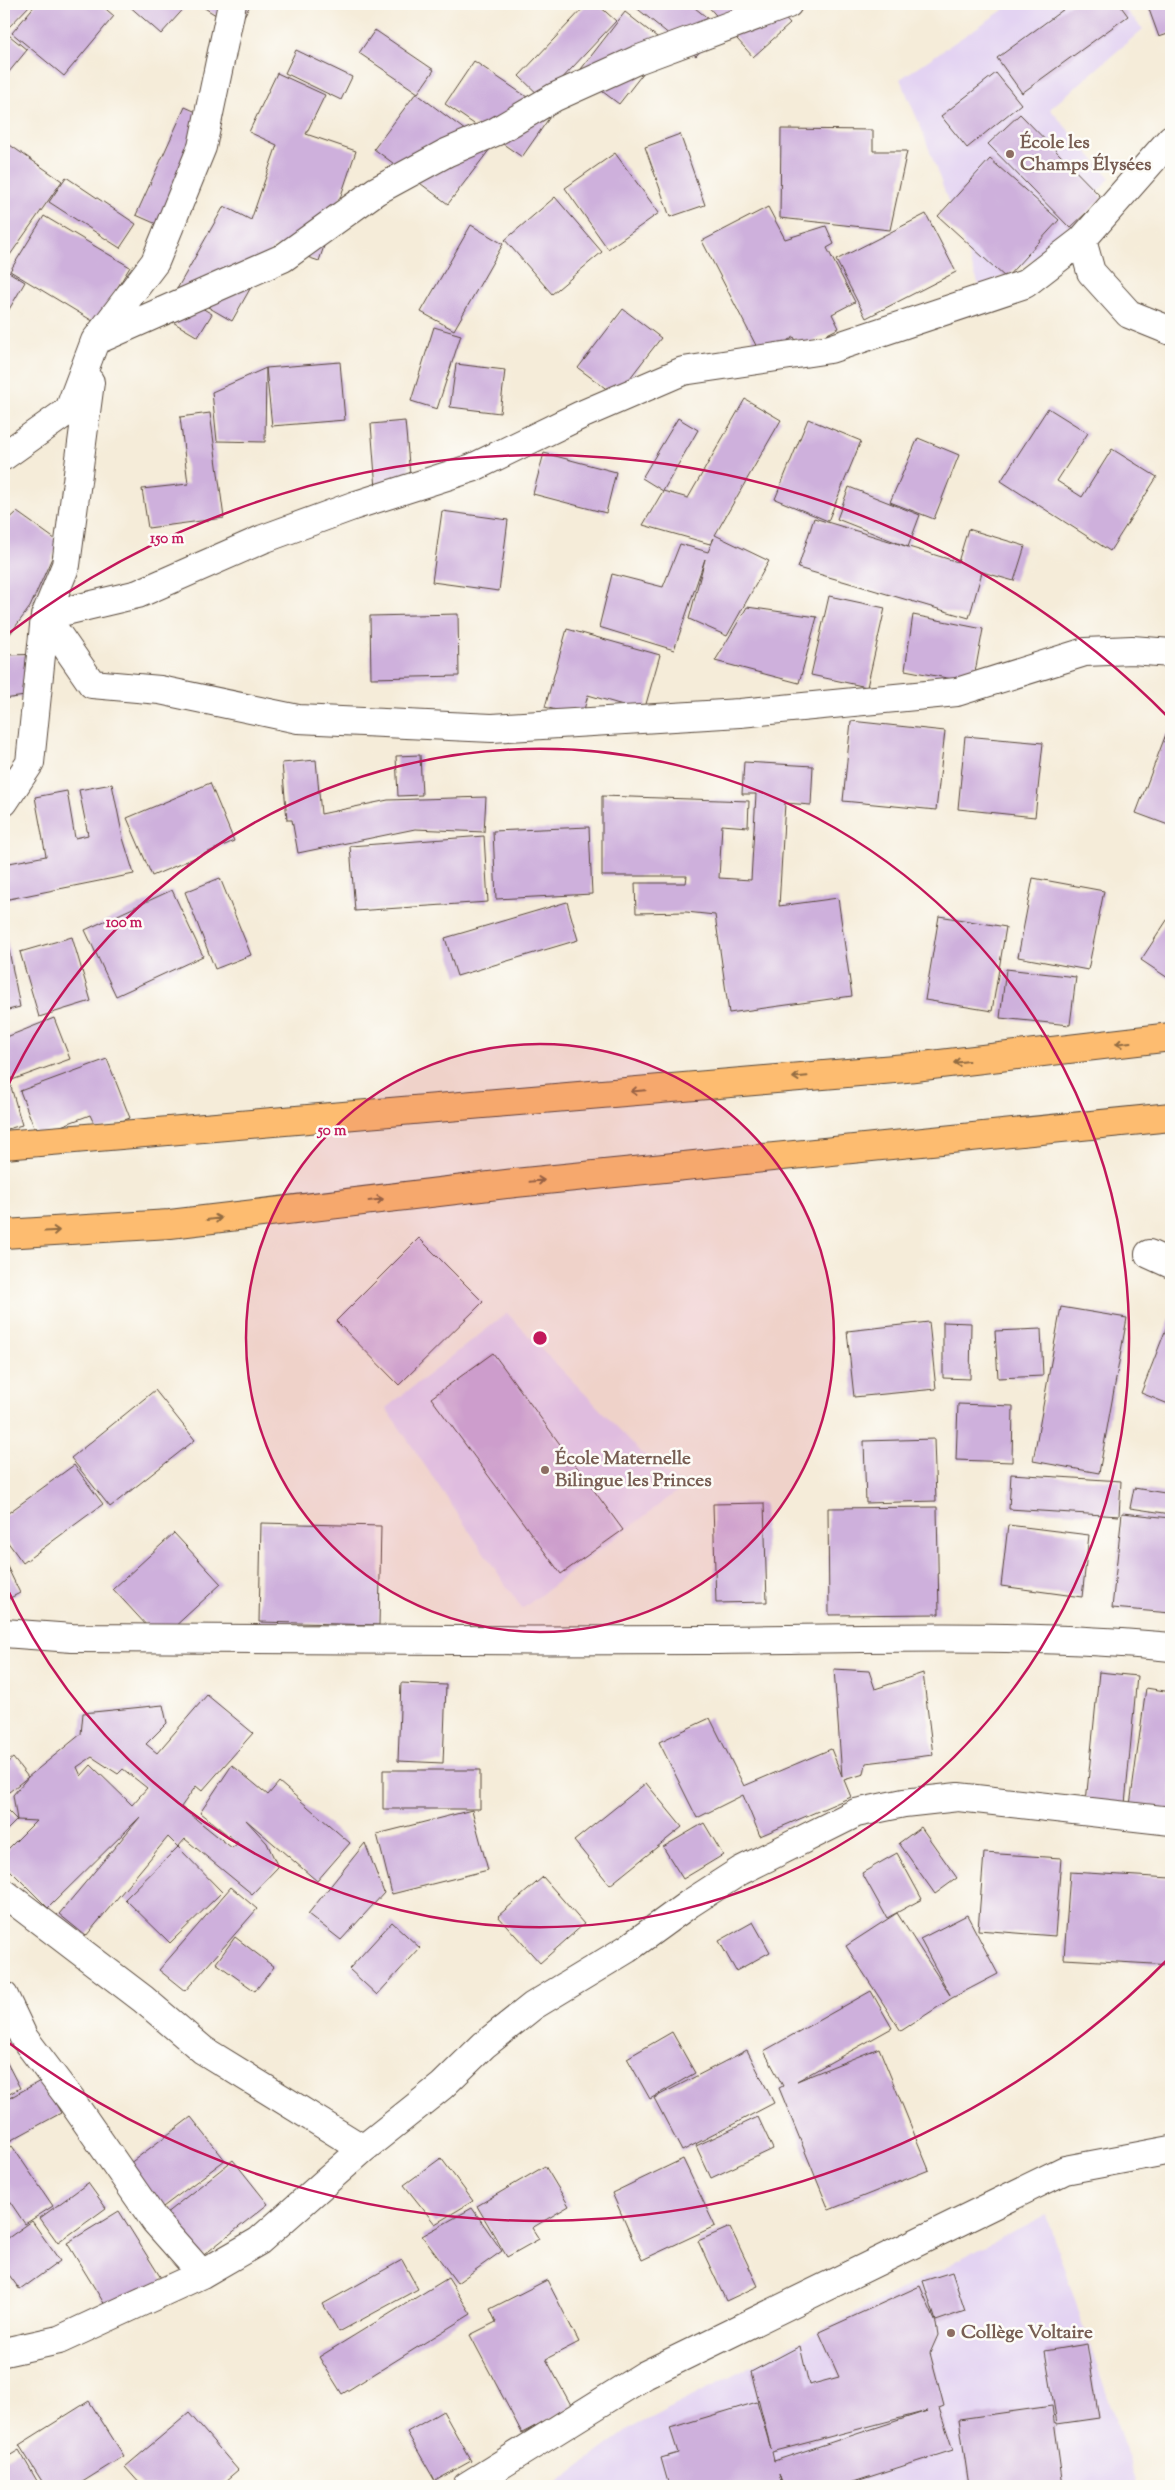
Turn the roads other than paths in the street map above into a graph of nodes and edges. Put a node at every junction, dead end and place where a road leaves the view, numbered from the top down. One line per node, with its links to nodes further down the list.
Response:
1 (232, 4): 6 (street)
2 (788, 4): 6 (street)
3 (1171, 139): 4 (street)
4 (1082, 240): 5 (street); 8 (street)
5 (1171, 331)
6 (95, 341): 7 (street); 8 (street)
7 (4, 456)
8 (45, 616): 9 (street); 10 (street)
9 (1171, 654)
10 (4, 802)
11 (1171, 1037): 13 (main road, one-way to 13)
12 (1171, 1117): 14 (main road, one-way to 12)
13 (4, 1145)
14 (4, 1234)
15 (4, 1632): 16 (street)
16 (1171, 1647)
17 (1171, 1821): 20 (street)
18 (4, 1893): 20 (street)
19 (4, 1996): 22 (street)
20 (363, 2149): 22 (street)
21 (1171, 2150): 24 (street)
22 (202, 2274): 23 (street)
23 (4, 2352)
24 (467, 2486)

